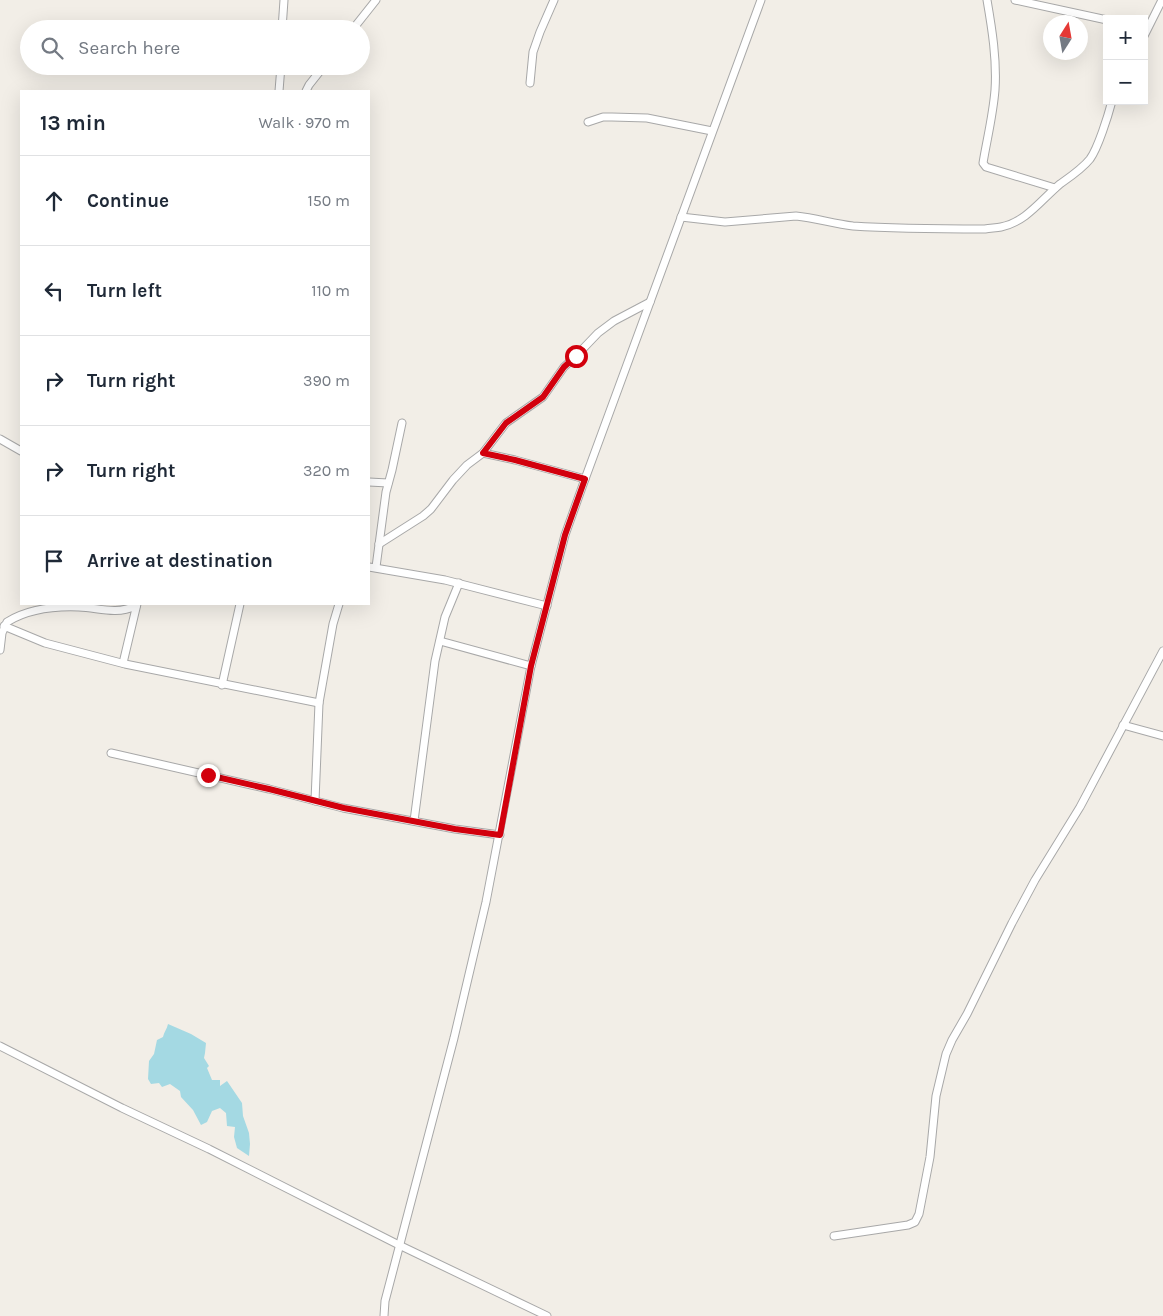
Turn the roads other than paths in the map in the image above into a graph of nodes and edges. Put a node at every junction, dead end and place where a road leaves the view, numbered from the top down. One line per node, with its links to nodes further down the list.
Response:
1 (284, 0): 9 (street)
2 (376, 0): 10 (street)
3 (554, 0): 14 (street)
4 (760, 0): 19 (street)
5 (987, 0): 20 (street)
6 (1015, 0): 8 (street)
7 (1162, 0): 11 (street)
8 (1103, 19)
9 (283, 20)
10 (360, 20)
11 (1148, 26)
12 (280, 75): 15 (street)
13 (317, 75): 16 (street)
14 (530, 83)
15 (279, 90)
16 (306, 90)
17 (1111, 105): 20 (street)
18 (588, 122): 19 (street)
19 (712, 132): 21 (street)
20 (1055, 188): 21 (street)
21 (681, 217): 22 (street)
22 (650, 302): 26 (street); 27 (street)
23 (402, 423): 29 (street)
24 (0, 439): 25 (street)
25 (20, 450)
26 (483, 453): 27 (street); 30 (street)
27 (585, 479): 36 (street)
28 (370, 482): 29 (street)
29 (388, 483): 30 (street)
30 (378, 544): 31 (street)
31 (372, 567): 32 (street)
32 (459, 583): 36 (street); 38 (street)
33 (136, 605): 37 (street); 41 (street)
34 (240, 605): 43 (street)
35 (339, 605): 44 (street)
36 (547, 606): 42 (street)
37 (4, 626): 39 (street); 41 (street)
38 (440, 640): 42 (street); 49 (street)
39 (0, 650)
40 (1163, 652): 45 (street)
41 (123, 663): 43 (street)
42 (531, 666): 50 (street)
43 (222, 684): 44 (street)
44 (318, 703): 48 (street)
45 (1123, 725): 46 (street); 52 (street)
46 (1163, 736)
47 (111, 753): 48 (street)
48 (316, 801): 49 (street)
49 (414, 821): 50 (street)
50 (500, 835): 53 (street)
51 (0, 1046): 53 (street)
52 (834, 1236)
53 (399, 1244): 54 (street); 55 (street)
54 (384, 1316)
55 (547, 1316)

